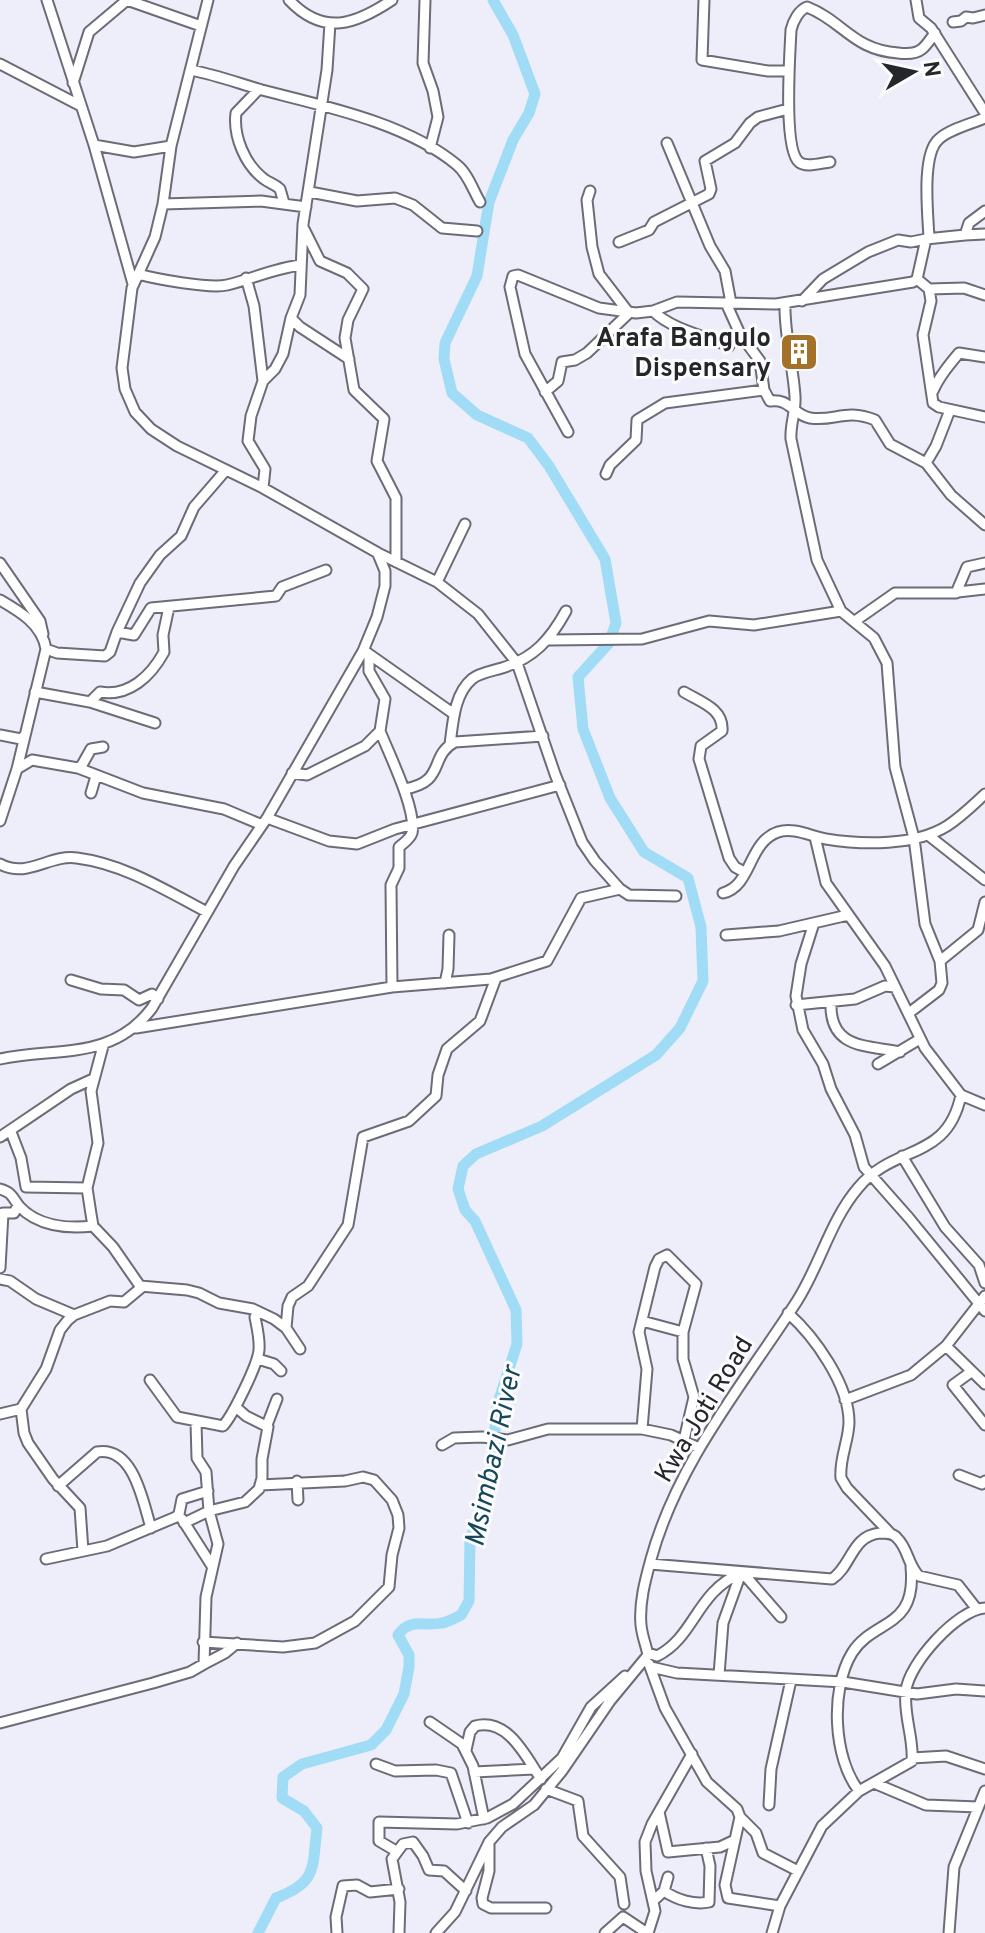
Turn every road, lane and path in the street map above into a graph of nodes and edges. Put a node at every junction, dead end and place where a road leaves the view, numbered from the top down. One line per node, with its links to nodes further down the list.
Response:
1 (47, 0): 17 (street)
2 (127, 0): 12 (street); 17 (street)
3 (208, 0): 12 (street)
4 (289, 0): 11 (street)
5 (392, 0): 11 (street)
6 (425, 0): 26 (street)
7 (704, 0): 16 (street)
8 (916, 0): 13 (street)
9 (985, 15): 10 (street)
10 (953, 22)
11 (330, 23): 19 (street)
12 (201, 26): 15 (street)
13 (935, 33): 16 (street); 22 (street)
14 (0, 64): 20 (street)
15 (191, 70): 18 (street); 25 (street)
16 (788, 71): 21 (street)
17 (73, 83): 20 (street)
18 (259, 89): 19 (street); 32 (street)
19 (321, 104): 26 (street); 29 (street)
20 (81, 106): 24 (street)
21 (788, 109): 27 (street); 31 (street)
22 (985, 116): 40 (street)
23 (667, 143): 31 (street)
24 (94, 145): 25 (street); 44 (street)
25 (171, 146): 33 (street)
26 (430, 148): 30 (street)
27 (830, 162)
28 (578, 191): 52 (street)
29 (310, 192): 34 (street); 37 (street)
30 (480, 202)
31 (693, 202): 41 (street); 49 (street)
32 (284, 203): 33 (street); 34 (street)
33 (163, 204): 44 (street)
34 (306, 207): 36 (street)
35 (985, 212): 39 (street)
36 (303, 224): 42 (street); 56 (street)
37 (477, 231)
38 (985, 234): 39 (street)
39 (965, 235): 40 (street)
40 (928, 238): 45 (street); 48 (street)
41 (619, 242)
42 (301, 265): 43 (street); 53 (street)
43 (246, 278): 44 (street); 57 (street)
44 (136, 279): 66 (street)
45 (917, 279): 46 (street); 48 (street)
46 (929, 289): 47 (street); 59 (street)
47 (985, 295)
48 (801, 301): 50 (street)
49 (729, 303): 50 (street); 51 (street); 58 (street)
50 (785, 303): 61 (street)
51 (653, 311): 52 (street); 54 (street)
52 (629, 313): 60 (street); 60 (street)
53 (291, 318): 56 (street); 57 (street)
54 (729, 346)
55 (985, 357): 59 (street)
56 (349, 359): 72 (street)
57 (263, 381): 68 (street)
58 (764, 390): 61 (street); 67 (street)
59 (933, 391): 62 (street)
60 (545, 392): 64 (street)
61 (796, 409): 65 (street); 82 (street)
62 (950, 410): 63 (street); 65 (street)
63 (985, 417)
64 (568, 432)
65 (926, 463): 70 (street)
66 (226, 470): 68 (street); 84 (street)
67 (606, 474)
68 (263, 488): 71 (street)
69 (465, 524): 76 (street)
70 (985, 525)
71 (378, 553): 72 (street); 87 (street)
72 (396, 562): 76 (street)
73 (0, 563): 86 (street)
74 (985, 563): 78 (street)
75 (326, 570): 80 (street)
76 (437, 582): 88 (street)
77 (985, 589): 78 (street)
78 (958, 592): 83 (street)
79 (0, 600): 86 (street)
80 (169, 607): 84 (street); 91 (street)
81 (566, 611): 85 (street)
82 (841, 611): 83 (street); 85 (street)
83 (855, 621): 113 (street)
84 (117, 632): 86 (street)
85 (549, 640): 88 (street)
86 (45, 645): 89 (street)
87 (366, 652): 92 (street); 94 (street); 102 (street)
88 (517, 663): 92 (street); 97 (street)
89 (35, 692): 91 (street); 96 (street)
90 (684, 692): 115 (street)
91 (90, 702): 93 (street)
92 (454, 714): 98 (street)
93 (155, 723)
94 (380, 731): 102 (street); 105 (street)
95 (0, 735): 96 (street)
96 (25, 735): 101 (street)
97 (543, 736): 98 (street); 104 (street)
98 (450, 744): 105 (street)
99 (103, 747): 100 (street)
100 (78, 768): 101 (street); 103 (street)
101 (17, 769): 108 (street)
102 (292, 773): 109 (street)
103 (96, 776): 106 (street); 109 (street)
104 (560, 785): 110 (street); 117 (street)
105 (404, 789): 110 (street)
106 (91, 793)
107 (985, 794): 111 (street)
108 (0, 821)
109 (265, 821): 110 (street); 121 (street)
110 (411, 825): 130 (street)
111 (928, 835): 113 (street); 116 (street)
112 (815, 837): 113 (street); 115 (street); 122 (street)
113 (914, 838): 126 (street)
114 (0, 864): 121 (street)
115 (744, 872): 118 (street)
116 (985, 880)
117 (620, 889): 119 (street); 127 (street)
118 (723, 893)
119 (676, 896)
120 (985, 902): 126 (street)
121 (207, 912): 132 (street)
122 (848, 915): 123 (street); 131 (street)
123 (814, 923): 125 (street); 134 (street)
124 (449, 935): 129 (street)
125 (726, 935)
126 (940, 961): 135 (street)
127 (496, 978): 129 (street); 162 (street)
128 (71, 980): 132 (street)
129 (445, 983): 130 (street)
130 (392, 987): 136 (street)
131 (895, 987): 133 (street); 135 (street)
132 (158, 999): 136 (street)
133 (831, 1002): 134 (street); 139 (street)
134 (796, 1005): 148 (street)
135 (909, 1013): 137 (street)
136 (136, 1028): 138 (street)
137 (920, 1039): 139 (street); 143 (street)
138 (103, 1046): 140 (street); 142 (street)
139 (900, 1052): 141 (street)
140 (0, 1059)
141 (878, 1064)
142 (93, 1079): 145 (street); 149 (street)
143 (961, 1095): 144 (street); 147 (street, Kwa Joti Road)
144 (984, 1102)
145 (11, 1132): 146 (street); 149 (street)
146 (0, 1137)
147 (902, 1156): 148 (street, Kwa Joti Road); 155 (street)
148 (870, 1176): 157 (street); 159 (street, Kwa Joti Road)
149 (87, 1188): 152 (street)
150 (0, 1189): 151 (street)
151 (18, 1205): 152 (street); 153 (street)
152 (93, 1226): 156 (street)
153 (0, 1268)
154 (0, 1279): 160 (street)
155 (985, 1283)
156 (142, 1287): 158 (street); 160 (street)
157 (983, 1303): 164 (street)
158 (258, 1312): 162 (street); 166 (street)
159 (788, 1313): 172 (street); 182 (street, Kwa Joti Road)
160 (74, 1315): 174 (street)
161 (642, 1321): 163 (street); 163 (street); 179 (street)
162 (286, 1328): 165 (street)
163 (683, 1332): 180 (street)
164 (946, 1346): 168 (street); 172 (street)
165 (300, 1349)
166 (258, 1359): 167 (street); 173 (street)
167 (281, 1371)
168 (971, 1372): 170 (street); 178 (street)
169 (150, 1380): 176 (street)
170 (985, 1384)
171 (277, 1399): 177 (street)
172 (845, 1400): 193 (street)
173 (237, 1408): 176 (street); 177 (street)
174 (21, 1409): 175 (street); 187 (street)
175 (0, 1414)
176 (196, 1422): 188 (street)
177 (267, 1425): 186 (street)
178 (985, 1425)
179 (642, 1429): 180 (street); 181 (street)
180 (684, 1440): 182 (street)
181 (442, 1445)
182 (699, 1448): 196 (street, Kwa Joti Road)
183 (959, 1475): 185 (street)
184 (297, 1481): 186 (street); 189 (street); 203 (street)
185 (985, 1481)
186 (260, 1485): 190 (street)
187 (58, 1486): 192 (street); 194 (street)
188 (208, 1491): 190 (street); 191 (street)
189 (298, 1500)
190 (209, 1511): 191 (street); 198 (street)
191 (182, 1519): 192 (street); 198 (street)
192 (151, 1528): 194 (street)
193 (890, 1533): 197 (street); 199 (street)
194 (83, 1551): 195 (street)
195 (46, 1559)
196 (650, 1564): 199 (street); 204 (street, Kwa Joti Road)
197 (910, 1564): 200 (street); 209 (street)
198 (212, 1566): 202 (street)
199 (742, 1572): 201 (street); 204 (street); 207 (street)
200 (981, 1608): 211 (street)
201 (781, 1617)
202 (203, 1642): 203 (street); 205 (street)
203 (237, 1643): 205 (street)
204 (649, 1659): 206 (street); 207 (street); 215 (street, Kwa Joti Road)
205 (204, 1664): 213 (street)
206 (632, 1673): 221 (street); 223 (street)
207 (719, 1675): 208 (street)
208 (791, 1680): 209 (street); 226 (street)
209 (843, 1682): 211 (street); 224 (street)
210 (985, 1691): 211 (street)
211 (905, 1693): 216 (street)
212 (430, 1722): 214 (street)
213 (0, 1723)
214 (466, 1750): 218 (street); 220 (street)
215 (692, 1754): 228 (street); 229 (street, Kwa Joti Road)
216 (912, 1758): 219 (street); 222 (street)
217 (376, 1764): 231 (street)
218 (534, 1769): 220 (street); 221 (street)
219 (985, 1769)
220 (474, 1772): 230 (street)
221 (541, 1779): 230 (street)
222 (874, 1783): 224 (street); 227 (street)
223 (546, 1789): 233 (street); 242 (street)
224 (859, 1791): 236 (street)
225 (985, 1791): 227 (street)
226 (769, 1805)
227 (978, 1807): 251 (street)
228 (659, 1812): 234 (street); 241 (street)
229 (740, 1817): 232 (street); 236 (street, Kwa Joti Road)
230 (485, 1818): 231 (street); 233 (street)
231 (468, 1823): 235 (street)
232 (735, 1840): 234 (street); 243 (street)
233 (487, 1845): 239 (street); 244 (street)
234 (706, 1848): 240 (street)
235 (396, 1851): 238 (street); 239 (street)
236 (798, 1871): 243 (street)
237 (668, 1877): 240 (street)
238 (399, 1889): 246 (street); 247 (street)
239 (466, 1891): 248 (street)
240 (664, 1891): 241 (street)
241 (653, 1901): 245 (street)
242 (624, 1904)
243 (780, 1906): 250 (street)
244 (546, 1908)
245 (650, 1932): 249 (street)
246 (337, 1933)
247 (399, 1933)
248 (436, 1933)
249 (605, 1933)
250 (772, 1933)
251 (949, 1933)

